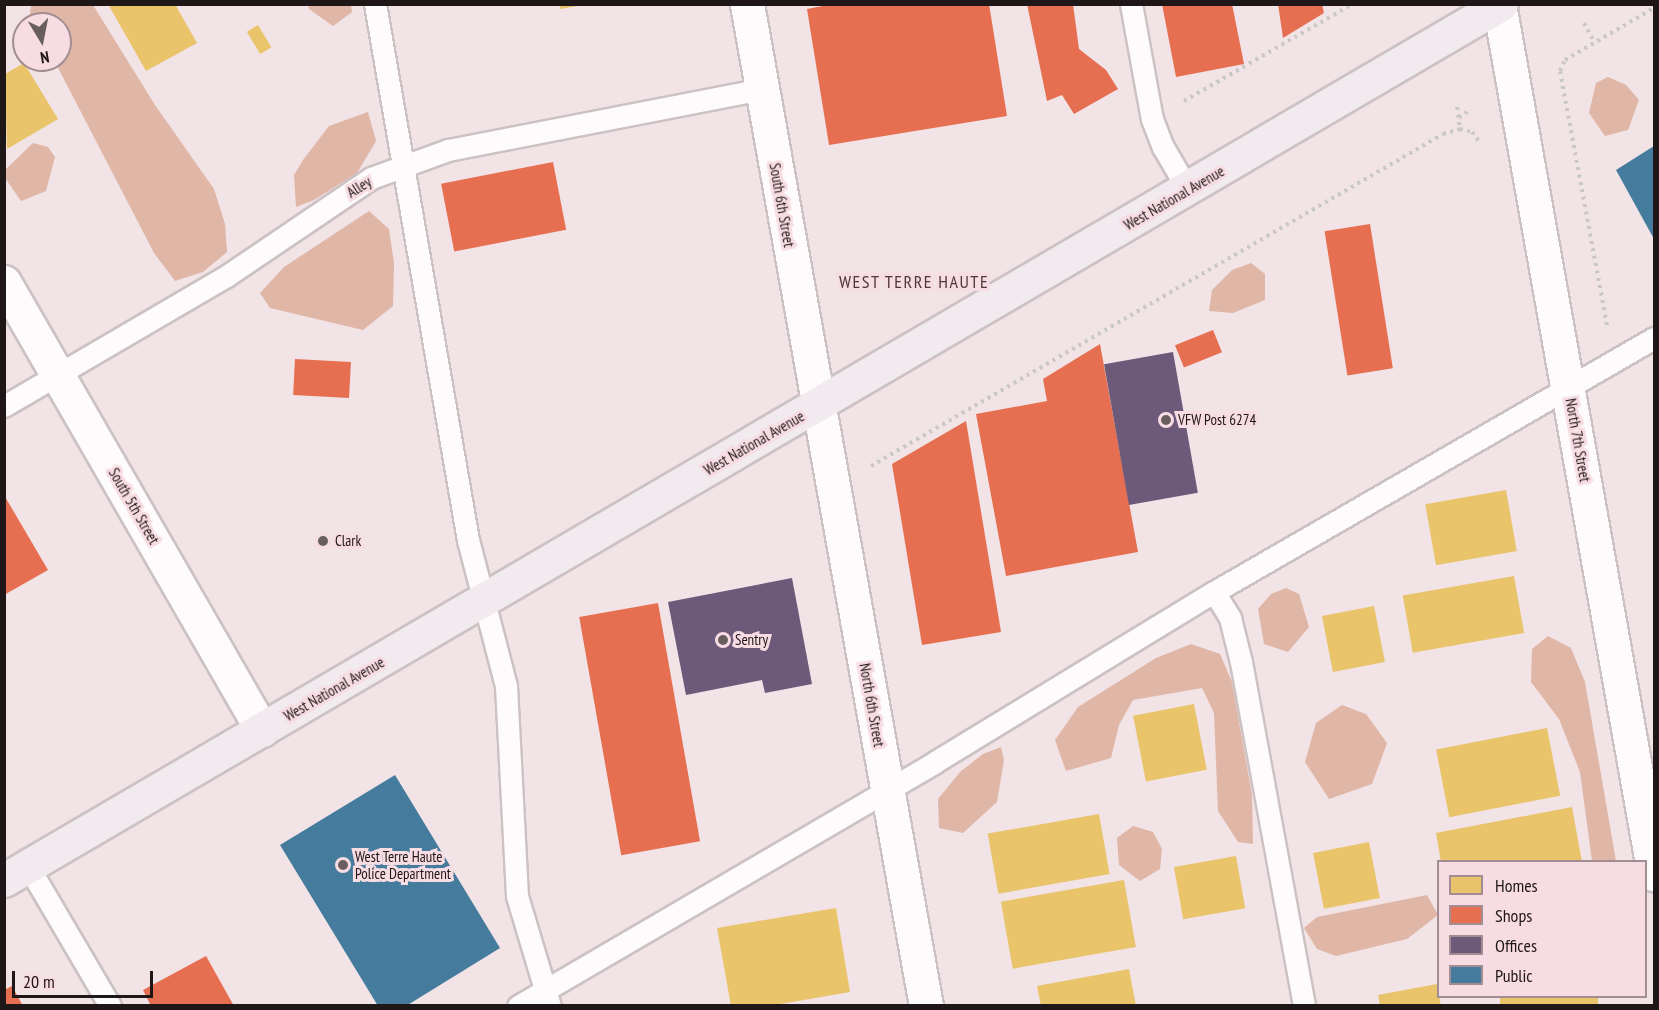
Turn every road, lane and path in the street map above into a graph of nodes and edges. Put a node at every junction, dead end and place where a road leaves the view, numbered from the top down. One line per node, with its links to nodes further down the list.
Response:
1 (375, 4): 16 (lane)
2 (747, 4): 9 (street, South 6th Street)
3 (1131, 4): 12 (lane)
4 (1353, 4): 12 (path)
5 (1500, 5): 17 (main road, West National Avenue); 22 (street, North 7th Street)
6 (1654, 8): 8 (path)
7 (1584, 23): 8 (path)
8 (1594, 42): 20 (path)
9 (762, 89): 16 (lane, Alley); 23 (street, South 6th Street)
10 (1457, 107): 13 (path)
11 (1471, 109): 13 (path)
12 (1152, 118): 17 (lane)
13 (1459, 118): 14 (path)
14 (1460, 129): 15 (path); 25 (path)
15 (1482, 148)
16 (406, 165): 21 (lane, Alley); 27 (lane)
17 (1188, 190): 23 (main road, West National Avenue)
18 (4, 282): 21 (street, South 5th Street)
19 (1654, 338): 20 (lane)
20 (1614, 362): 22 (lane)
21 (58, 374): 24 (lane, Alley); 28 (street, South 5th Street)
22 (1569, 389): 26 (lane); 31 (street, North 7th Street)
23 (819, 405): 25 (street, North 6th Street); 27 (main road, West National Avenue)
24 (4, 406)
25 (834, 488): 29 (street, North 6th Street)
26 (1214, 592): 29 (lane); 36 (lane)
27 (483, 602): 28 (main road, West National Avenue); 32 (lane)
28 (262, 730): 30 (main road, West National Avenue)
29 (887, 790): 32 (lane); 35 (street, North 6th Street)
30 (16, 873): 33 (lane)
31 (1654, 874)
32 (547, 997): 34 (lane)
33 (110, 1005)
34 (518, 1005)
35 (926, 1005)
36 (1304, 1005)

